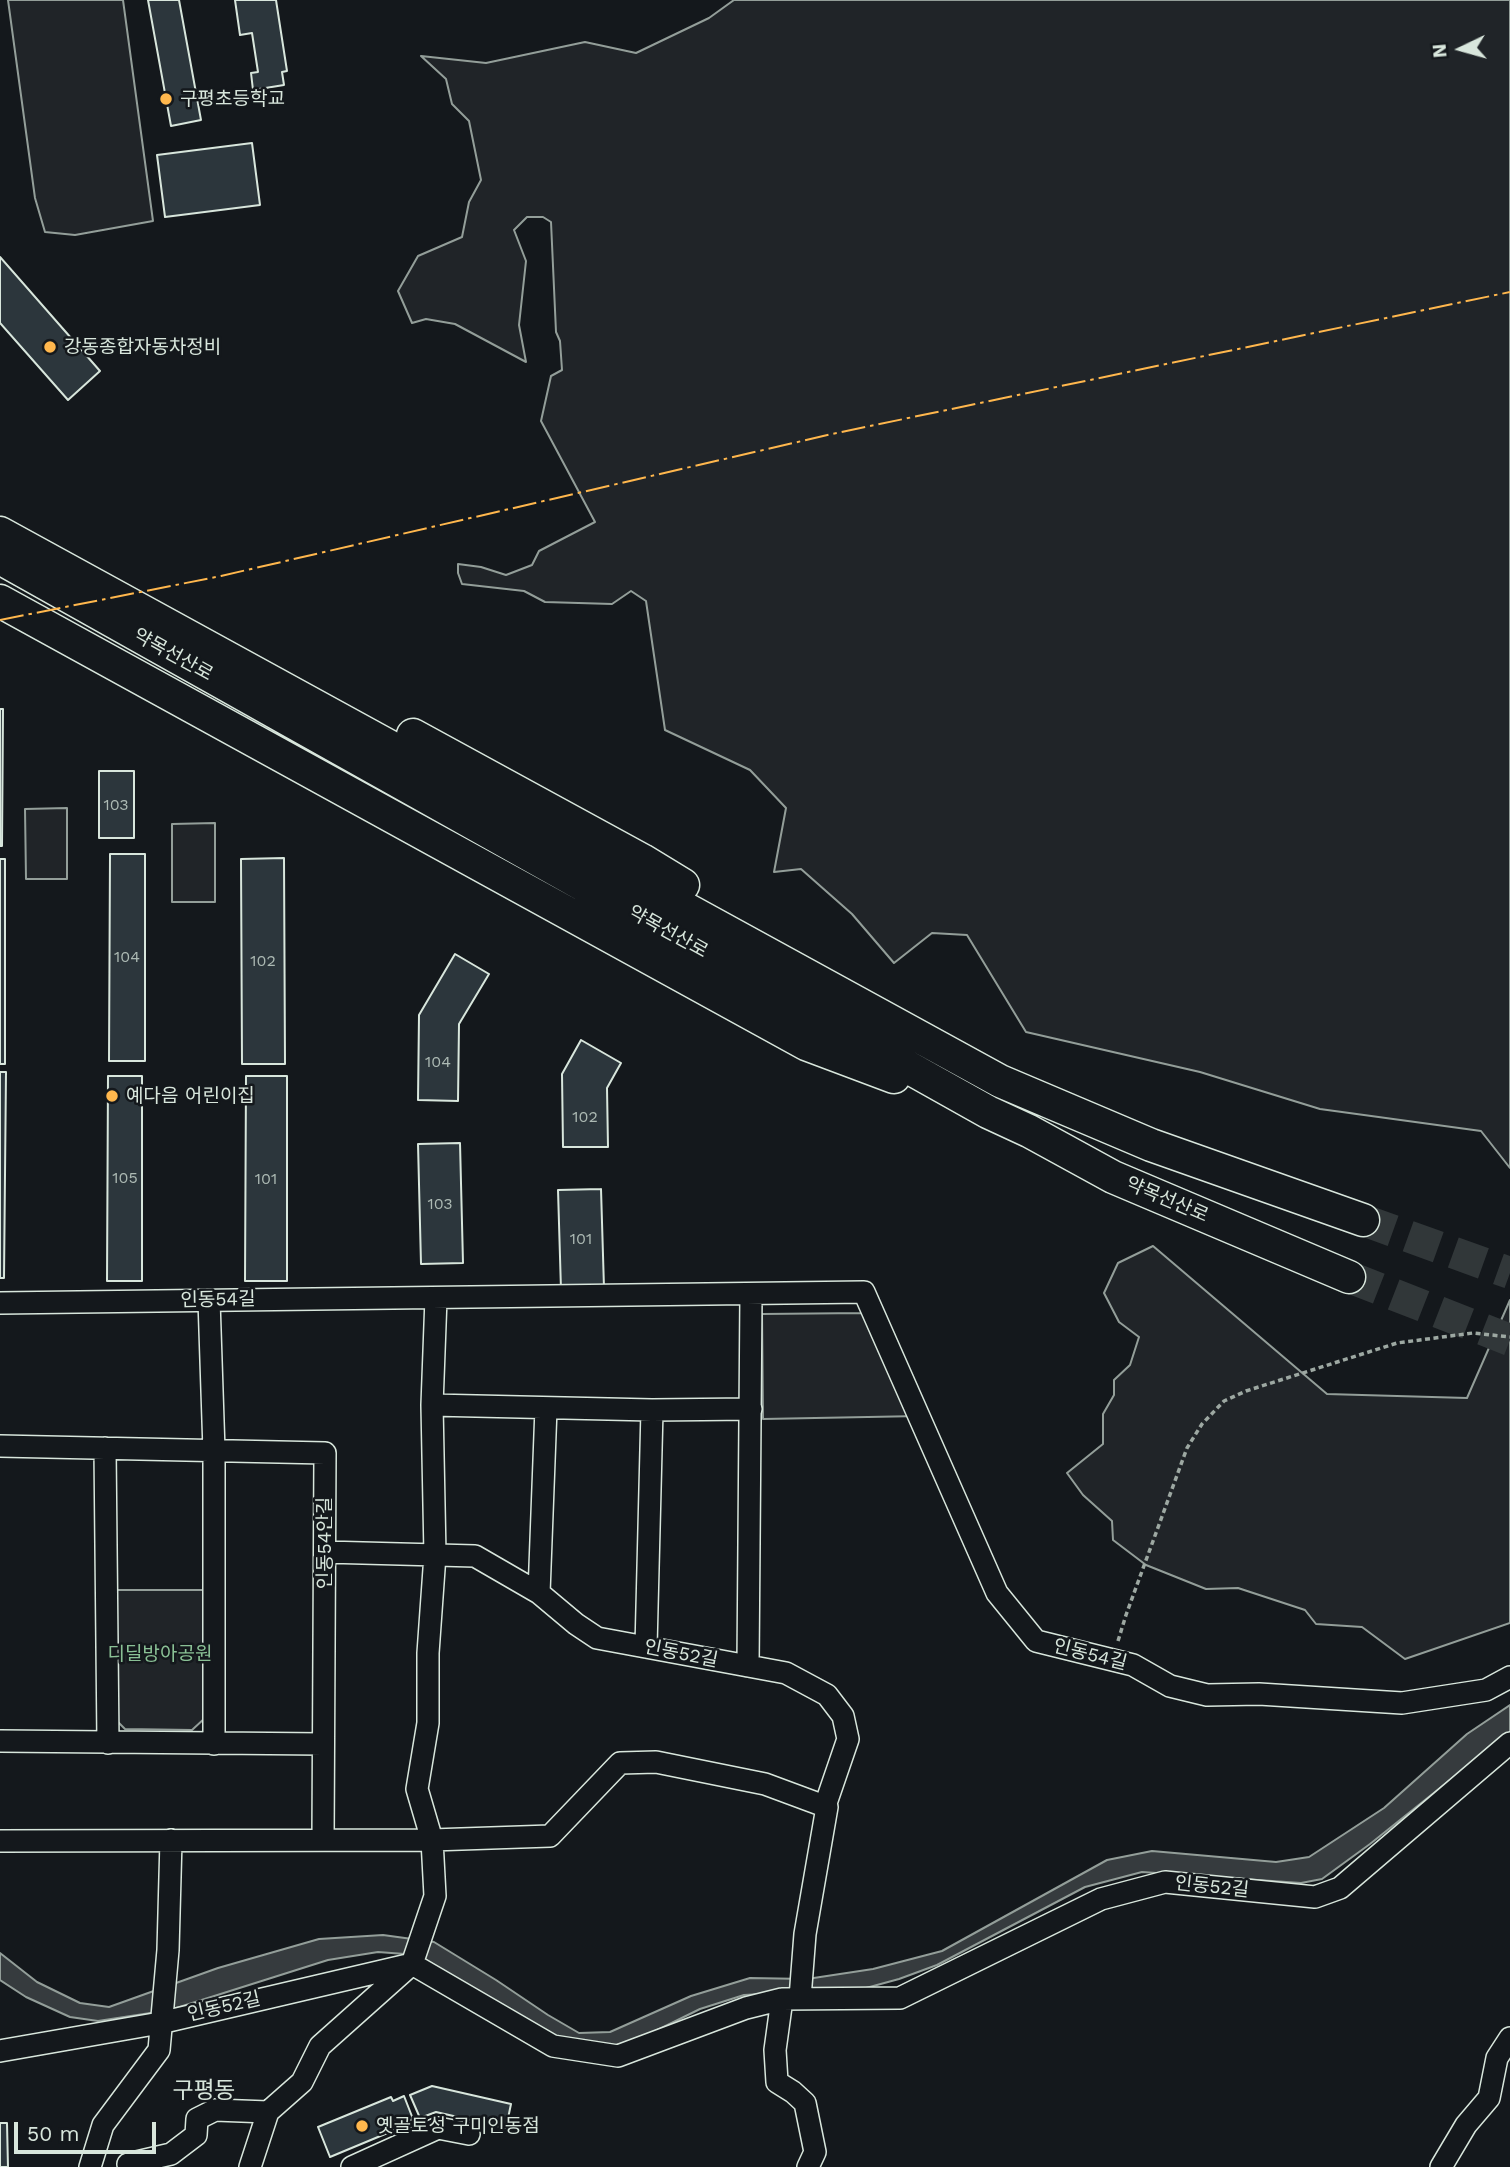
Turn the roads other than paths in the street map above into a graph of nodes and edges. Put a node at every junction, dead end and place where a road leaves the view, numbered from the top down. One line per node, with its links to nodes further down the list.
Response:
1 (0, 509): 6 (highway)
2 (0, 533): 5 (highway, 약목선산로)
3 (0, 558): 5 (highway, 약목선산로)
4 (0, 601): 7 (highway)
5 (277, 700): 6 (highway, 약목선산로); 7 (highway, 약목선산로)
6 (1000, 1081): 8 (highway, 약목선산로)
7 (988, 1112): 9 (highway, 약목선산로)
8 (1363, 1220)
9 (1349, 1277)
10 (751, 1294): 11 (street, 인동54길); 16 (street); 26 (street, 인동54길)
11 (436, 1298): 12 (street, 인동54길); 14 (street)
12 (209, 1300): 13 (street, 인동54길); 20 (street)
13 (0, 1303)
14 (432, 1405): 15 (street); 22 (street)
15 (546, 1408): 17 (street); 23 (street)
16 (751, 1409): 17 (street); 25 (street)
17 (652, 1410): 24 (street)
18 (0, 1446): 19 (street, 인동54안길)
19 (105, 1448): 20 (street, 인동54안길); 28 (street)
20 (214, 1451): 21 (street, 인동54안길); 30 (street)
21 (325, 1552): 22 (street); 31 (street, 인동54안길)
22 (435, 1555): 23 (street, 인동52길); 35 (street)
23 (539, 1593): 24 (street, 인동52길)
24 (646, 1647): 25 (street, 인동52길)
25 (748, 1666): 32 (street, 인동52길)
26 (1510, 1677)
27 (0, 1741): 28 (street)
28 (108, 1743): 30 (street)
29 (1510, 1743): 38 (street, 인동52길)
30 (214, 1744): 31 (street)
31 (323, 1744): 34 (street, 인동54안길)
32 (825, 1806): 35 (street); 38 (street, 인동52길)
33 (171, 1840): 34 (street); 36 (street); 39 (street)
34 (323, 1840): 35 (street)
35 (432, 1840): 37 (street)
36 (0, 1841)
37 (412, 1964): 38 (street, 인동52길); 39 (street, 인동52길); 42 (street)
38 (791, 1999): 48 (street)
39 (160, 2023): 41 (street, 인동52길); 45 (street, 인동52길)
40 (1510, 2039): 49 (street)
41 (0, 2051)
42 (268, 2112): 44 (street); 46 (street)
43 (469, 2134): 47 (street)
44 (128, 2164)
45 (90, 2167)
46 (250, 2167)
47 (352, 2167)
48 (808, 2167)
49 (1441, 2167)

